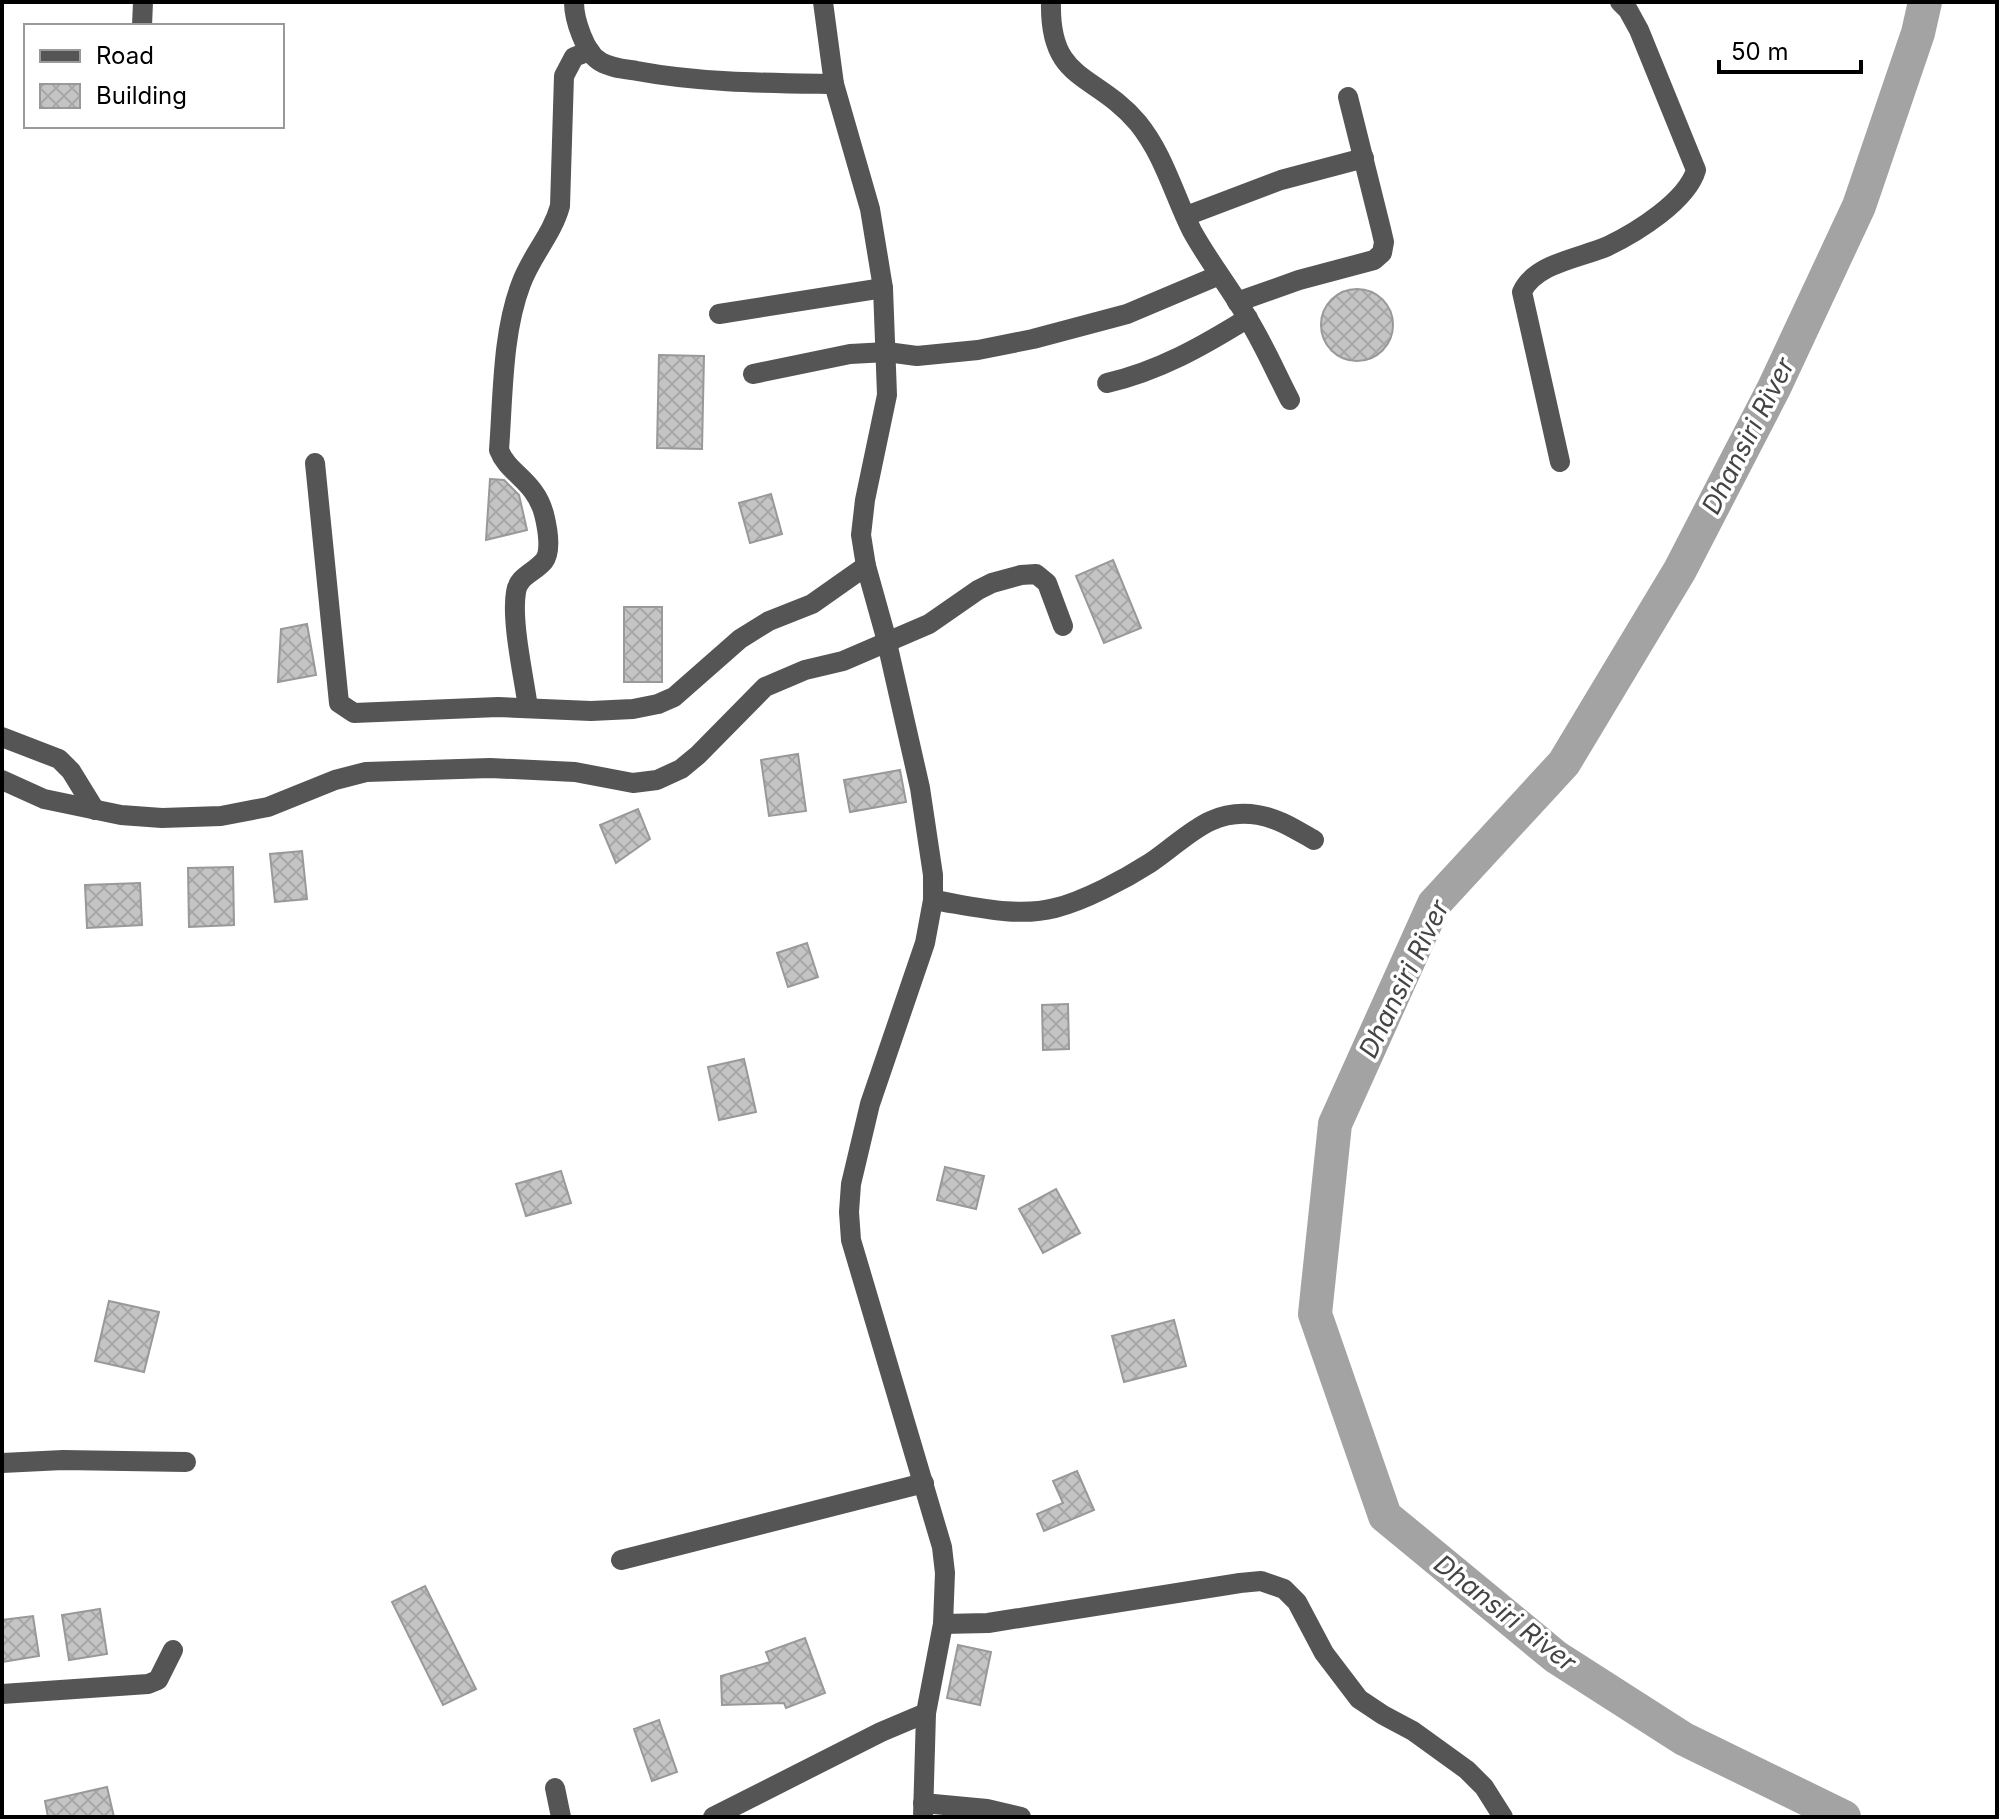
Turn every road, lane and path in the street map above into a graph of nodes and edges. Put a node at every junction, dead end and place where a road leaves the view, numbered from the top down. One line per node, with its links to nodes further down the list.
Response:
1 (143, 2): 6 (street)
2 (574, 2): 7 (street)
3 (823, 2): 8 (street)
4 (1051, 2): 11 (street)
5 (1620, 2): 20 (street)
6 (142, 24)
7 (590, 51): 8 (street); 25 (street)
8 (834, 84): 13 (street)
9 (1348, 97): 10 (street)
10 (1364, 158): 11 (street); 14 (street)
11 (1186, 216): 12 (street)
12 (1217, 276): 14 (street); 16 (street)
13 (883, 288): 15 (street); 16 (street)
14 (1243, 310): 18 (street); 19 (street)
15 (719, 314)
16 (887, 352): 17 (street); 22 (street)
17 (753, 374)
18 (1107, 383)
19 (1290, 400)
20 (1560, 462)
21 (315, 463): 25 (street)
22 (868, 574): 24 (street); 25 (street)
23 (1063, 626): 24 (street)
24 (886, 638): 28 (street); 30 (street)
25 (528, 708)
26 (2, 737): 28 (street)
27 (2, 780): 28 (street)
28 (95, 810)
29 (1314, 840): 30 (street)
30 (933, 900): 33 (street)
31 (186, 1462): 32 (street)
32 (2, 1463)
33 (924, 1483): 34 (street); 35 (street)
34 (621, 1560)
35 (943, 1624): 38 (street); 44 (street)
36 (173, 1650): 37 (street)
37 (2, 1694)
38 (926, 1713): 40 (street); 42 (street)
39 (555, 1788): 41 (street)
40 (923, 1810): 43 (street)
41 (561, 1817)
42 (713, 1817)
43 (1021, 1817)
44 (1503, 1817)

